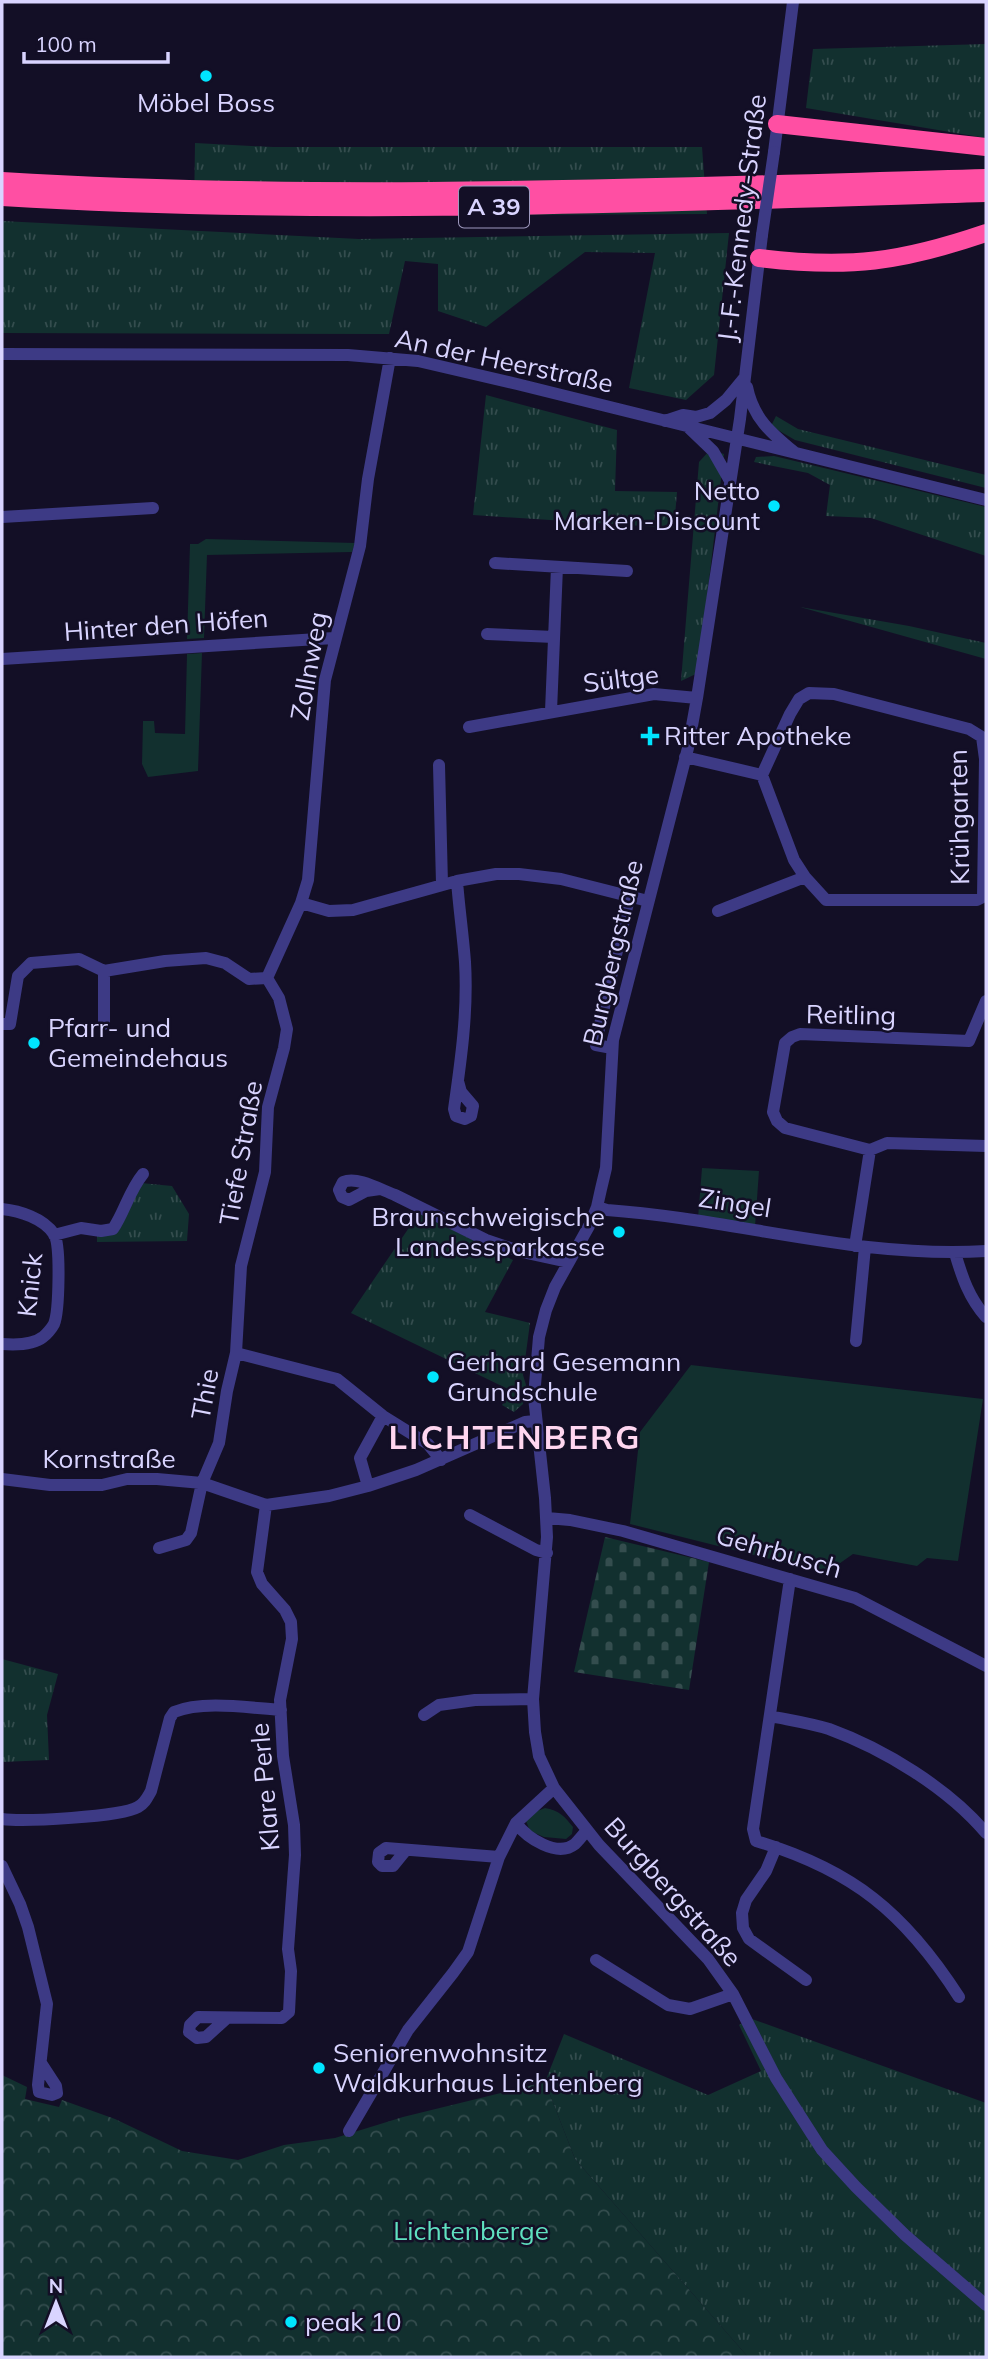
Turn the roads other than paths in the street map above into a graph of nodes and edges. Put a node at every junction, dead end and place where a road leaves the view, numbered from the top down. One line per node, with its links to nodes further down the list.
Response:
1 (793, 2): 2 (street, J.-F.-Kennedy-Straße)
2 (777, 124): 3 (highway); 9 (street, J.-F.-Kennedy-Straße, bridge)
3 (986, 147)
4 (986, 178): 5 (highway, A 39)
5 (2, 181)
6 (986, 193): 7 (highway, A 39)
7 (2, 197)
8 (986, 233): 9 (highway)
9 (759, 258): 12 (street, J.-F.-Kennedy-Straße)
10 (2, 354): 11 (street, An der Heerstraße)
11 (390, 358): 13 (street, An der Heerstraße); 26 (street, Zollnweg)
12 (745, 376): 13 (street); 15 (street, J.-F.-Kennedy-Straße); 16 (street)
13 (664, 421): 14 (street, An der Heerstraße)
14 (689, 428): 15 (street, An der Heerstraße); 17 (street)
15 (736, 439): 16 (street, An der Heerstraße); 17 (street, Burgbergstraße)
16 (796, 454): 18 (street, An der Heerstraße)
17 (729, 479): 28 (street, Burgbergstraße)
18 (986, 500)
19 (153, 508): 20 (street)
20 (2, 517)
21 (495, 564): 22 (street)
22 (557, 567): 23 (street); 25 (street, Sültge)
23 (627, 571)
24 (487, 634): 25 (street)
25 (554, 637): 29 (street, Sültge)
26 (334, 638): 27 (street, Hinter den Höfen); 40 (street, Zollnweg)
27 (2, 659)
28 (697, 698): 29 (street, Sültge); 31 (street, Burgbergstraße)
29 (551, 712): 30 (street, Sültge)
30 (469, 727)
31 (685, 757): 34 (street); 39 (street, Burgbergstraße)
32 (986, 759): 34 (street, Krühgarten); 35 (street, Krühgarten)
33 (439, 765): 37 (street)
34 (762, 775): 35 (street, Krühgarten)
35 (805, 877): 41 (street)
36 (457, 881): 37 (street); 38 (street); 48 (street)
37 (442, 884): 40 (street)
38 (632, 897): 39 (street); 47 (street)
39 (648, 901): 47 (street, Burgbergstraße)
40 (302, 904): 43 (street, Zollnweg)
41 (718, 911)
42 (103, 971): 43 (street); 45 (street); 46 (street)
43 (261, 979): 63 (street, Tiefe Straße)
44 (986, 1001): 50 (street, Reitling)
45 (2, 1024)
46 (104, 1024)
47 (612, 1048): 53 (street, Burgbergstraße)
48 (458, 1081)
49 (986, 1146): 50 (street, Reitling)
50 (870, 1150): 56 (street)
51 (143, 1174): 55 (street, Knick)
52 (380, 1189): 59 (street)
53 (597, 1207): 56 (street, Zingel); 59 (street, Burgbergstraße)
54 (2, 1209): 55 (street, Knick)
55 (54, 1235): 62 (street, Knick)
56 (860, 1247): 58 (street, Zingel); 61 (street)
57 (986, 1251): 58 (street, Zingel)
58 (955, 1253): 60 (street)
59 (568, 1262): 65 (street, Burgbergstraße)
60 (986, 1317)
61 (856, 1341)
62 (2, 1344)
63 (236, 1353): 64 (street); 68 (street, Thie)
64 (383, 1416): 66 (street); 69 (street)
65 (535, 1421): 66 (street, Kornstraße); 72 (street, Burgbergstraße)
66 (441, 1460): 69 (street, Kornstraße)
67 (2, 1479): 68 (street, Kornstraße)
68 (202, 1483): 70 (street, Kornstraße); 73 (street, Thie)
69 (368, 1486): 70 (street, Kornstraße)
70 (266, 1505): 78 (street, Klare Perle)
71 (470, 1515): 74 (street)
72 (547, 1518): 74 (street, Burgbergstraße); 75 (street, Gehrbusch)
73 (159, 1548)
74 (547, 1553): 77 (street, Burgbergstraße)
75 (790, 1579): 76 (street, Gehrbusch); 80 (street)
76 (986, 1666)
77 (533, 1699): 79 (street); 81 (street, Burgbergstraße)
78 (281, 1710): 82 (street); 94 (street, Klare Perle)
79 (424, 1715)
80 (770, 1716): 85 (street); 86 (street)
81 (554, 1788): 83 (street); 84 (street, Burgbergstraße)
82 (2, 1819)
83 (516, 1823): 84 (street); 88 (street)
84 (587, 1830): 92 (street, Burgbergstraße)
85 (986, 1833)
86 (776, 1847): 91 (street); 93 (street)
87 (406, 1850): 88 (street)
88 (499, 1857): 96 (street)
89 (2, 1866): 95 (street)
90 (596, 1960): 92 (street)
91 (806, 1980)
92 (733, 1994): 97 (street, Burgbergstraße)
93 (959, 1997)
94 (227, 2018)
95 (41, 2063)
96 (349, 2131)
97 (986, 2305)

